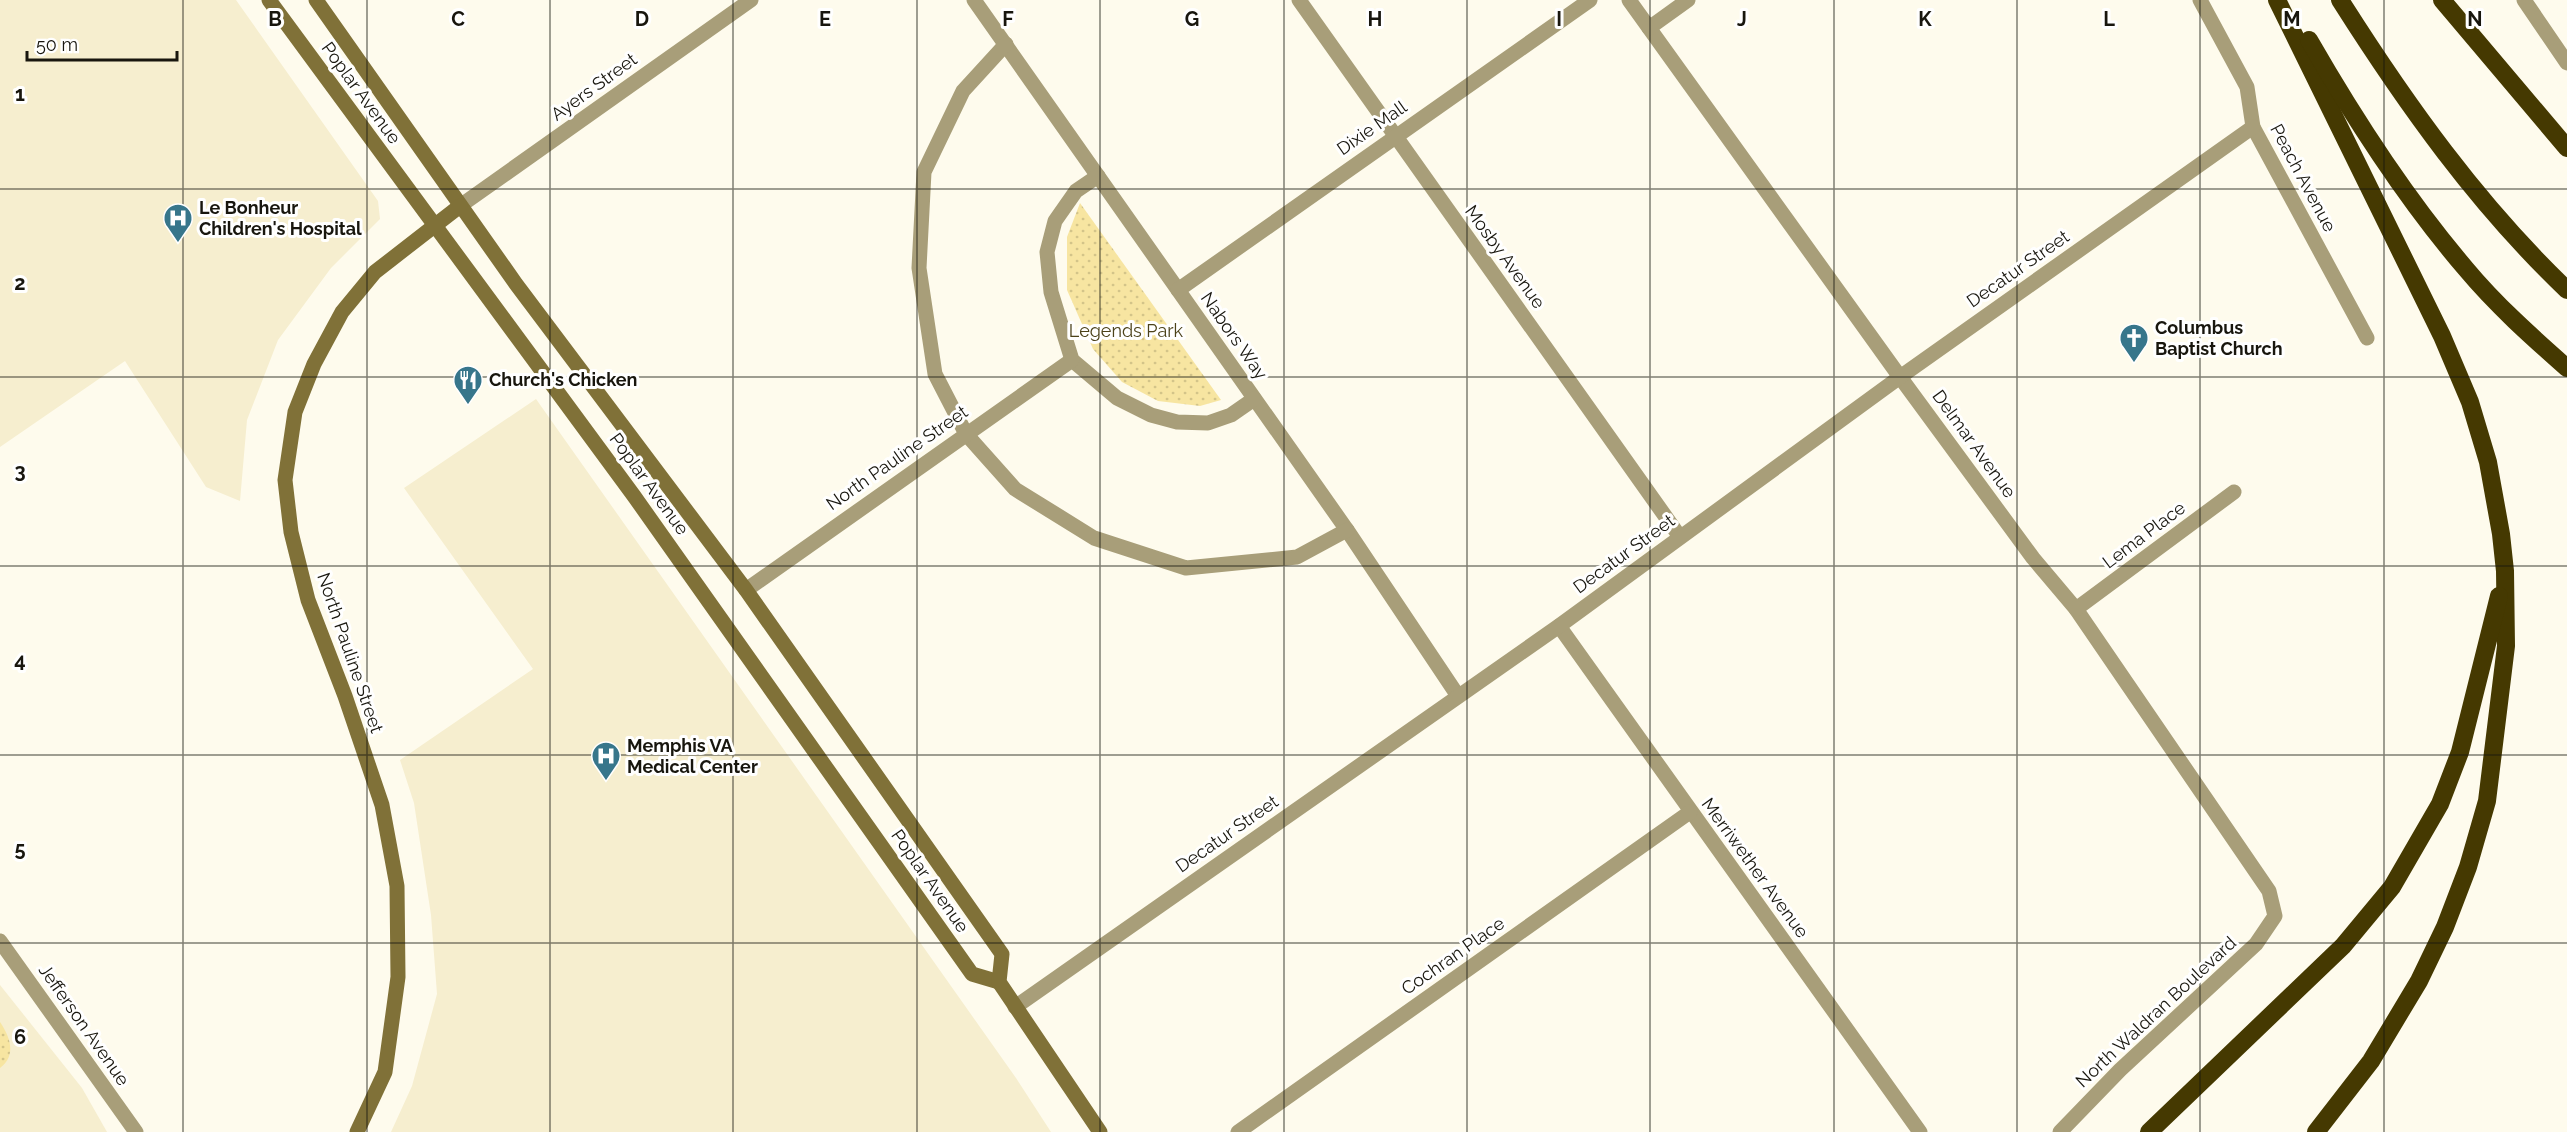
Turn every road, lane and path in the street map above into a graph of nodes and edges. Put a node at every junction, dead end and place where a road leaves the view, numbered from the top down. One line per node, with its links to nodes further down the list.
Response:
1 (269, 0): 23 (main road, Poplar Avenue)
2 (316, 0): 22 (main road, Poplar Avenue)
3 (751, 0): 22 (street, Ayers Street)
4 (974, 0): 16 (street, Nabors Way)
5 (1299, 0): 19 (street, Mosby Avenue)
6 (1590, 0): 19 (street, Dixie Mall)
7 (1629, 0): 15 (street, Delmar Avenue)
8 (1688, 0): 15 (street)
9 (2200, 0): 18 (street, Peach Avenue)
10 (2277, 0): 35 (highway)
11 (2285, 0): 28 (highway)
12 (2340, 0): 25 (highway)
13 (2442, 0): 20 (highway)
14 (2524, 0): 17 (street)
15 (1649, 27): 29 (street, Delmar Avenue)
16 (1006, 44): 21 (street, Nabors Way); 31 (street)
17 (2567, 63)
18 (2253, 127): 26 (street, Peach Avenue); 29 (street, Decatur Street)
19 (1394, 137): 24 (street, Dixie Mall); 34 (street, Mosby Avenue)
20 (2567, 148)
21 (1098, 176): 24 (street, Nabors Way); 27 (street)
22 (460, 206): 23 (main road, North Pauline Street); 36 (main road, Poplar Avenue)
23 (434, 226): 43 (main road, Poplar Avenue); 46 (main road, North Pauline Street)
24 (1178, 290): 30 (street, Nabors Way)
25 (2567, 290)
26 (2367, 338)
27 (1072, 360): 30 (street); 31 (street, North Pauline Street)
28 (2567, 368)
29 (1900, 377): 34 (street, Decatur Street); 37 (street, Delmar Avenue)
30 (1254, 399): 33 (street, Nabors Way)
31 (966, 434): 33 (street); 36 (street, North Pauline Street)
32 (2234, 492): 37 (street, Lema Place)
33 (1347, 530): 39 (street, Nabors Way)
34 (1680, 537): 38 (street, Decatur Street)
35 (2505, 571): 51 (highway); 52 (highway)
36 (746, 590): 43 (main road, Poplar Avenue)
37 (2076, 609): 41 (street, Delmar Avenue)
38 (1559, 626): 39 (street, Decatur Street); 40 (street, Merriwether Avenue)
39 (1458, 696): 44 (street, Decatur Street)
40 (1690, 812): 48 (street, Cochran Place); 49 (street, Merriwether Avenue)
41 (2275, 916): 50 (street, North Waldran Boulevard)
42 (0, 940): 45 (street, Jefferson Avenue)
43 (999, 982): 44 (main road)
44 (1015, 1007): 47 (main road)
45 (136, 1132)
46 (357, 1132)
47 (1100, 1132)
48 (1238, 1132)
49 (1920, 1132)
50 (2060, 1132)
51 (2149, 1132)
52 (2316, 1132)

